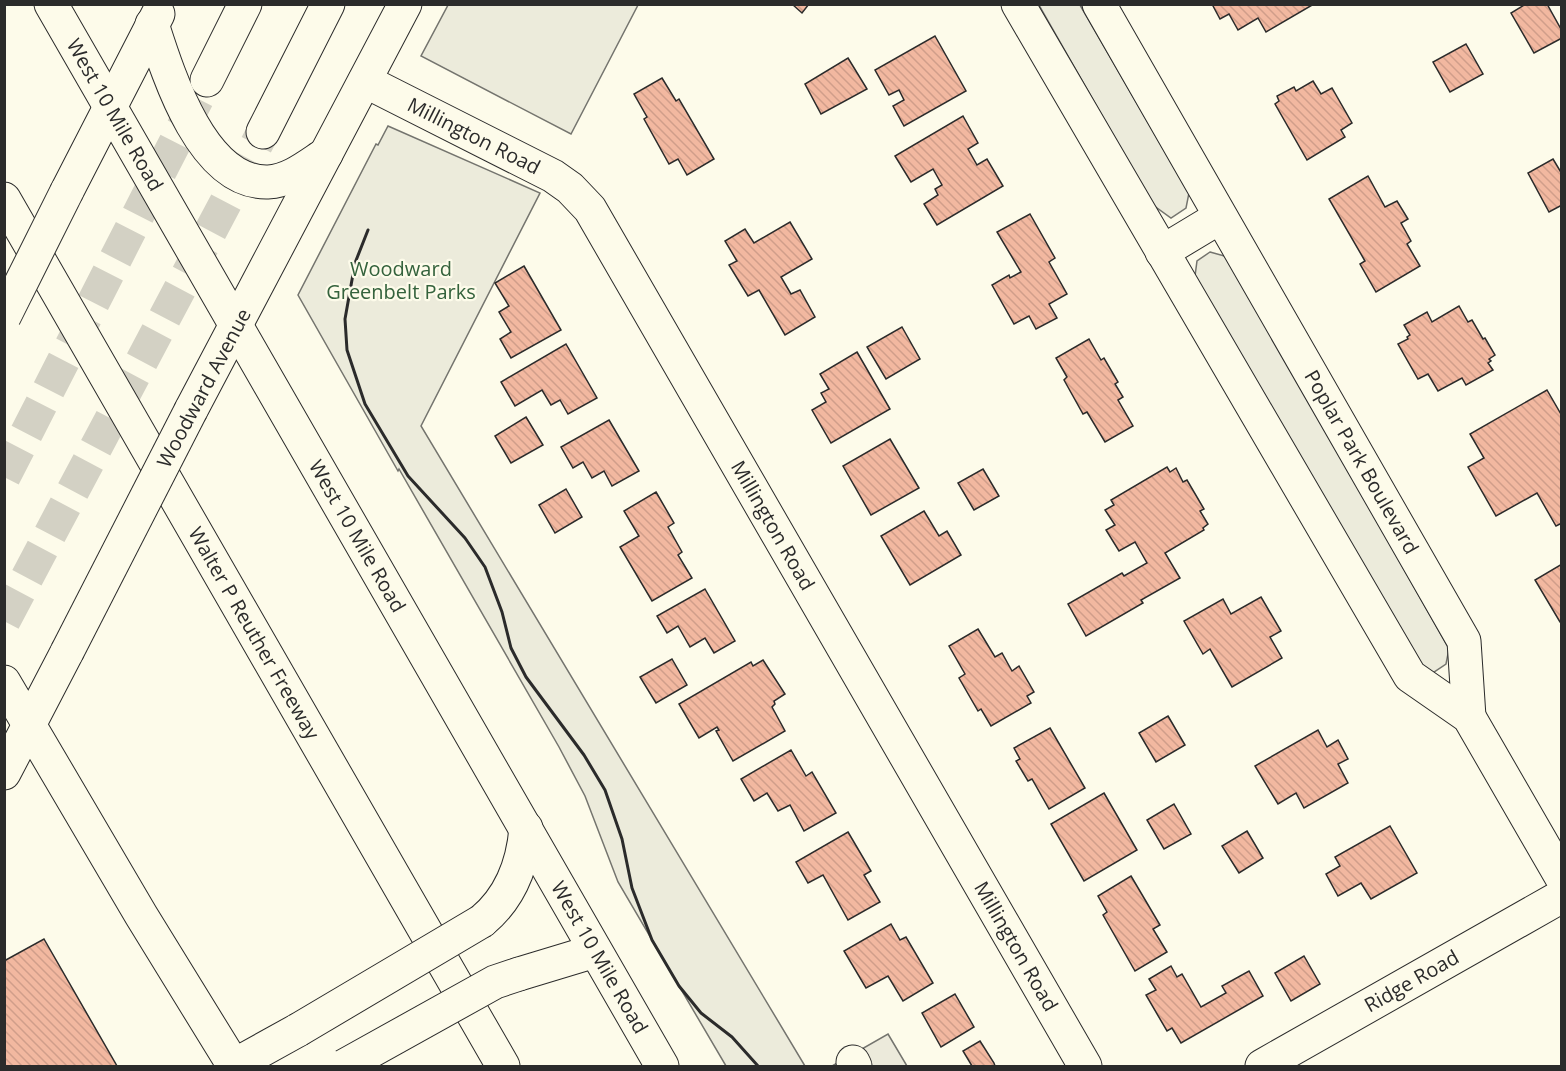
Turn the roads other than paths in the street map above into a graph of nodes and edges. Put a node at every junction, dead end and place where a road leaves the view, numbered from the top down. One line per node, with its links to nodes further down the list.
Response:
1 (51, 4): 10 (main road, West 10 Mile Road)
2 (245, 4): 8 (main road)
3 (328, 4): 11 (main road)
4 (405, 4): 9 (main road, Woodward Avenue)
5 (1018, 4): 15 (main road, Poplar Park Boulevard)
6 (1099, 4): 14 (main road, Poplar Park Boulevard)
7 (157, 14): 10 (main road); 12 (main road)
8 (207, 80)
9 (365, 81): 12 (main road, Woodward Avenue); 31 (main road, Millington Road)
10 (110, 108): 16 (main road, bridge); 17 (main road, West 10 Mile Road)
11 (263, 132)
12 (326, 154): 17 (main road, Woodward Avenue)
13 (4, 199): 29 (main road, Walter P Reuther Freeway)
14 (1220, 217): 15 (main road); 19 (main road, Poplar Park Boulevard)
15 (1162, 252): 19 (main road, Poplar Park Boulevard)
16 (4, 317)
17 (236, 326): 20 (main road, Woodward Avenue, bridge); 22 (main road, West 10 Mile Road)
18 (4, 682): 20 (main road)
19 (1468, 717): 23 (main road, Poplar Park Boulevard)
20 (29, 725): 21 (main road, Woodward Avenue); 27 (main road)
21 (4, 773)
22 (526, 828): 25 (main road, West 10 Mile Road); 27 (main road, bridge)
23 (1562, 878)
24 (1562, 896): 26 (main road, Ridge Road)
25 (595, 951): 28 (main road, bridge); 30 (main road, West 10 Mile Road)
26 (1296, 1058): 32 (main road, Ridge Road)
27 (234, 1066)
28 (344, 1066)
29 (503, 1066)
30 (662, 1066)
31 (1085, 1066)
32 (1262, 1066)

